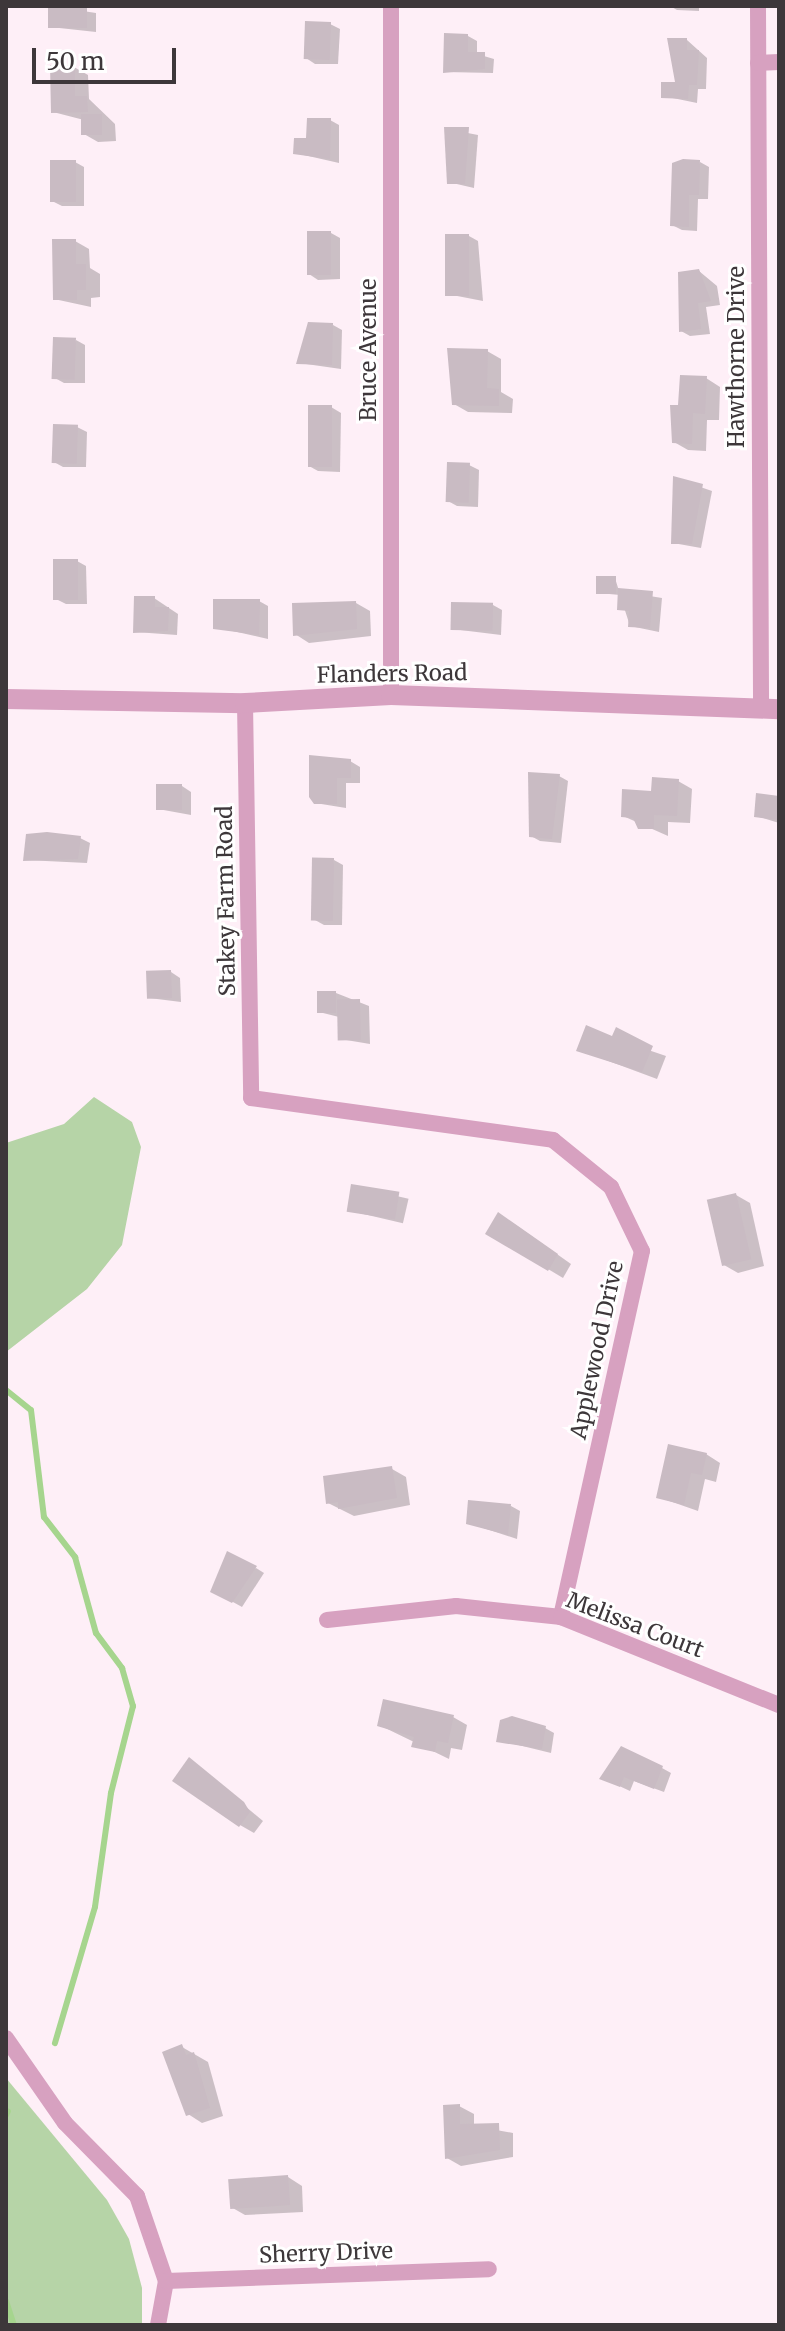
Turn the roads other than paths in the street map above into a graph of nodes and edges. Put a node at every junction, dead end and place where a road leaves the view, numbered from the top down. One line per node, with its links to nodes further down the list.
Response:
1 (391, 6): 5 (street, Bruce Avenue)
2 (758, 6): 4 (street, Hawthorne Drive)
3 (779, 62): 4 (street)
4 (758, 63): 8 (street, Hawthorne Drive)
5 (391, 695): 7 (street, Flanders Road); 8 (street, Flanders Road)
6 (6, 699): 7 (street, Flanders Road)
7 (245, 703): 9 (street, Stakey Farm Road)
8 (770, 708)
9 (251, 1098): 10 (street, Applewood Drive)
10 (561, 1617): 11 (street, Melissa Court); 12 (street, Melissa Court)
11 (327, 1620)
12 (779, 1705)
13 (6, 2038): 15 (street)
14 (489, 2269): 15 (street, Sherry Drive)
15 (166, 2281): 16 (street)
16 (158, 2325)

